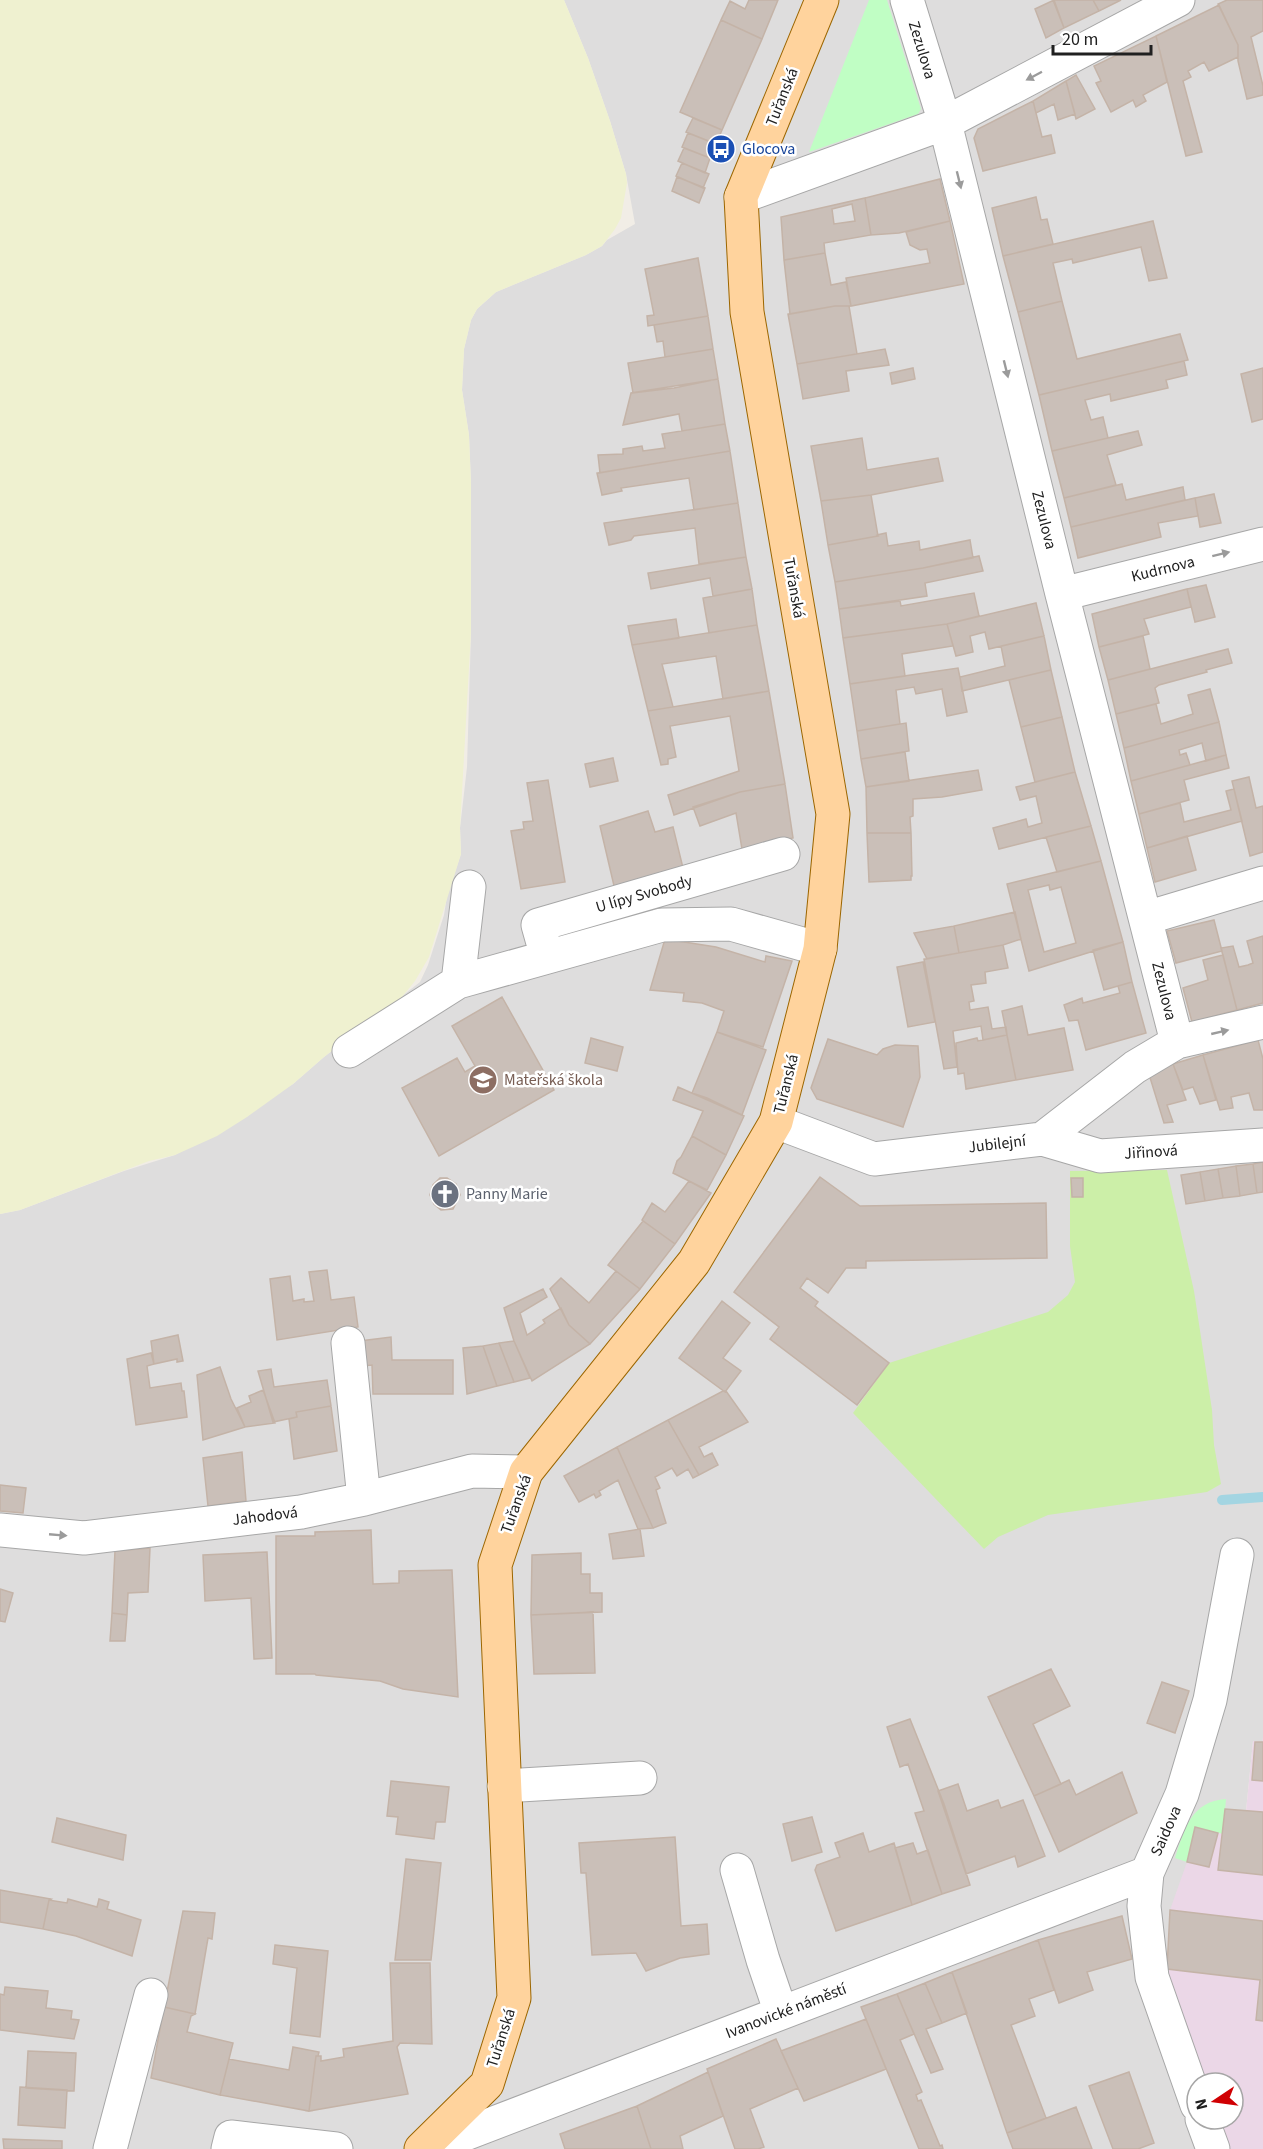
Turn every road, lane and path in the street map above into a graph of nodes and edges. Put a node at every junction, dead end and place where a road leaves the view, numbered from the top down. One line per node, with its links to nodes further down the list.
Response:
1 (822, 0): 5 (main road, Tuřanská)
2 (907, 0): 4 (street, Zezulova)
3 (1178, 0): 4 (street, one-way to 4)
4 (945, 123): 5 (street); 7 (street, Zezulova, one-way to 7)
5 (741, 197): 12 (main road, Tuřanská)
6 (1263, 544): 7 (street, Kudrnova, one-way to 6)
7 (1062, 594): 11 (street, Zezulova)
8 (783, 854): 13 (street, U lípy Svobody)
9 (1263, 883): 11 (street)
10 (469, 887): 14 (street)
11 (1146, 918): 16 (street, Zezulova)
12 (820, 949): 13 (street); 18 (main road, Tuřanská)
13 (547, 957): 14 (street)
14 (458, 982): 17 (street)
15 (1263, 1022): 16 (street, Jubilejní, one-way to 15)
16 (1177, 1041): 19 (street, Jubilejní)
17 (349, 1051)
18 (776, 1122): 19 (street, Jubilejní); 22 (main road, Tuřanská)
19 (1042, 1139): 20 (street, Jiřinová)
20 (1263, 1145)
21 (348, 1343): 23 (street)
22 (526, 1472): 23 (street, Jahodová); 27 (main road, Tuřanská)
23 (364, 1498): 24 (street, Jahodová, one-way to 23)
24 (0, 1530)
25 (1237, 1555): 29 (street, Saidova)
26 (640, 1778): 27 (street)
27 (504, 1786): 37 (main road, Tuřanská)
28 (737, 1870): 31 (street)
29 (1147, 1874): 31 (street, Ivanovické náměstí); 32 (street, Saidova)
30 (151, 1995): 34 (street)
31 (781, 2013): 38 (street, Ivanovické náměstí)
32 (1185, 2071)
33 (1206, 2131): 39 (street)
34 (110, 2149)
35 (228, 2149): 36 (street)
36 (336, 2149)
37 (421, 2149)
38 (426, 2149)
39 (1213, 2149)

